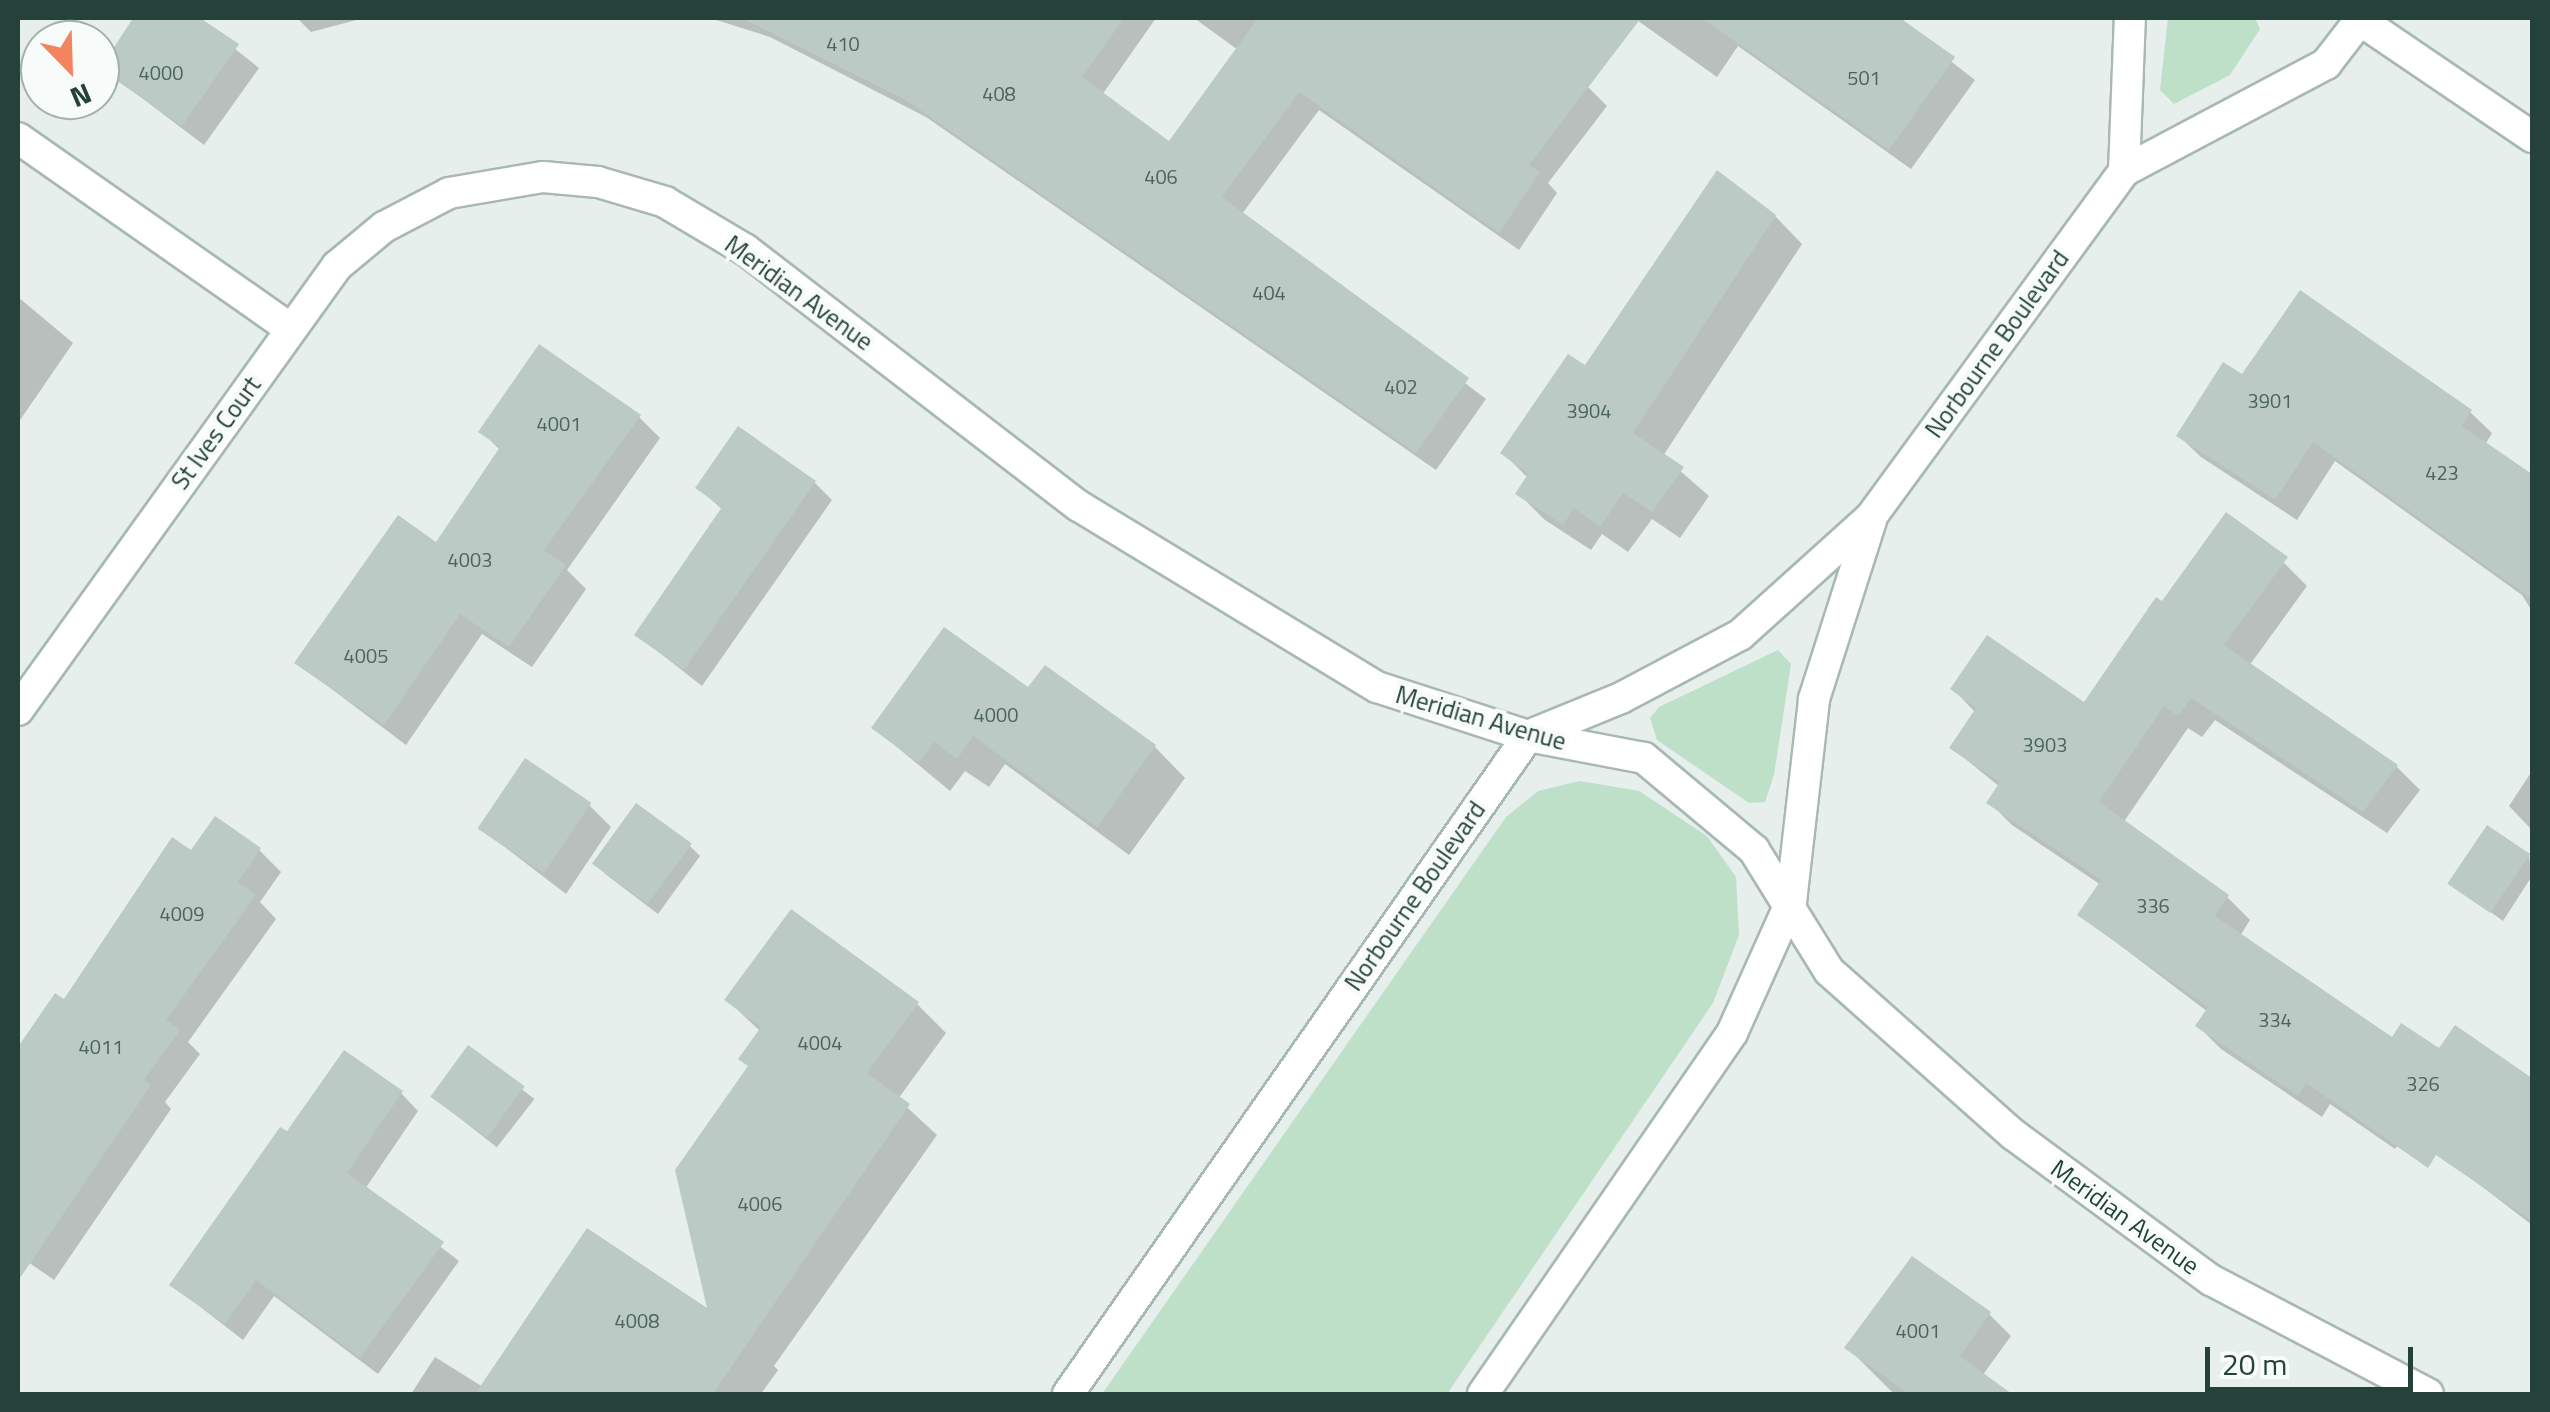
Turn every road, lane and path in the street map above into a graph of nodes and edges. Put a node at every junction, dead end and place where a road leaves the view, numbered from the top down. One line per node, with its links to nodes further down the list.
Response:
1 (2130, 18): 5 (street)
2 (2359, 18): 3 (street); 5 (street, Norbourne Boulevard)
3 (2532, 137)
4 (18, 138): 7 (street)
5 (2124, 171): 8 (street, Norbourne Boulevard)
6 (448, 193): 7 (street, St Ives Court); 10 (street, Meridian Avenue)
7 (292, 328): 9 (street, St Ives Court)
8 (1872, 517): 10 (street, Norbourne Boulevard); 11 (street, Norbourne Boulevard)
9 (18, 710)
10 (1528, 736): 11 (street, Meridian Avenue); 12 (street, Norbourne Boulevard)
11 (1791, 902): 13 (street, Norbourne Boulevard); 14 (street, Meridian Avenue)
12 (1068, 1394)
13 (1483, 1394)
14 (2428, 1394)

